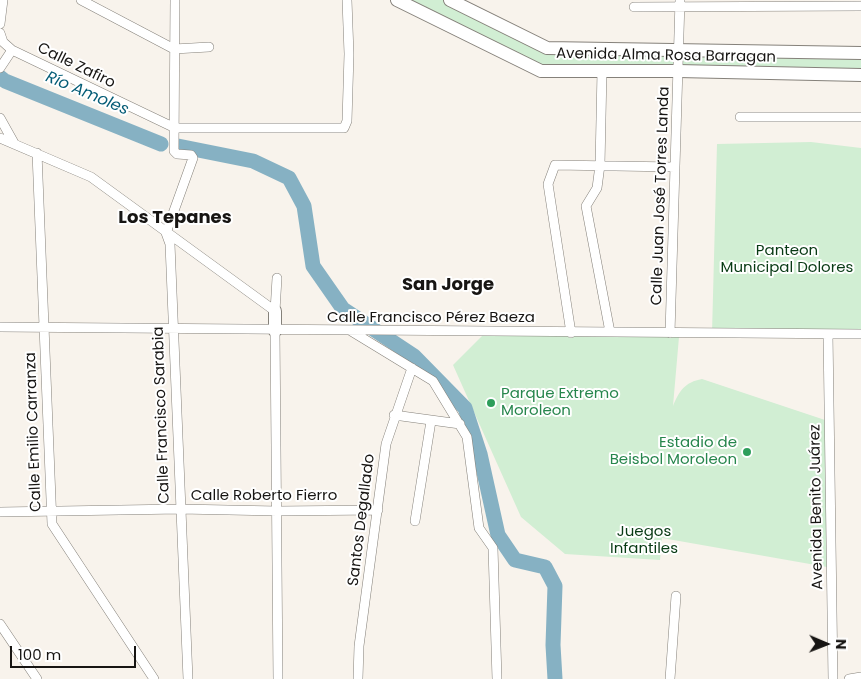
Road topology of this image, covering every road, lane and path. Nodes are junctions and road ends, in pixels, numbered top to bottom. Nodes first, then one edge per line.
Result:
1 (3, 0) edge
2 (81, 0) edge
3 (175, 0) edge
4 (347, 0) edge
5 (397, 0) edge
6 (450, 0) edge
7 (416, 4) edge
8 (680, 4) edge
9 (861, 6) edge
10 (634, 7) dead end
11 (0, 24) edge
12 (0, 33) edge
13 (209, 47) dead end
14 (12, 50) junction
15 (174, 50) junction
16 (679, 51) junction
17 (861, 53) edge
18 (1, 66) edge
19 (602, 71) junction
20 (678, 71) junction
21 (861, 75) edge
22 (861, 116) edge
23 (740, 117) dead end
24 (0, 118) edge
25 (175, 131) junction
26 (0, 138) edge
27 (14, 143) junction
28 (37, 153) junction
29 (600, 165) junction
30 (675, 166) junction
31 (166, 233) junction
32 (277, 278) dead end
33 (275, 312) junction
34 (0, 327) edge
35 (44, 327) junction
36 (172, 329) junction
37 (275, 331) junction
38 (352, 331) junction
39 (610, 332) junction
40 (670, 332) junction
41 (571, 333) junction
42 (828, 334) junction
43 (861, 334) edge
44 (412, 368) junction
45 (394, 415) junction
46 (431, 420) junction
47 (460, 424) junction
48 (180, 509) junction
49 (378, 510) junction
50 (277, 511) junction
51 (0, 512) edge
52 (52, 513) junction
53 (415, 521) dead end
54 (676, 596) dead end
55 (0, 624) edge
56 (861, 677) edge
57 (37, 679) edge
58 (154, 679) edge
59 (188, 679) edge
60 (278, 679) edge
61 (358, 679) edge
62 (497, 679) edge
63 (670, 679) edge
64 (833, 679) edge
65 (849, 679) edge

1 - 11 street
2 - 15 street
3 - 15 street
4 - 25 street
5 - 7 street, Avenida Alma Rosa Barragan
6 - 16 street, Avenida Alma Rosa Barragan
7 - 19 street, Avenida Alma Rosa Barragan
8 - 9 street
8 - 10 street
8 - 16 street, Calle Juan José Torres Landa
12 - 14 street, Calle Zafiro
13 - 15 street
14 - 18 street
14 - 25 street, Calle Zafiro
15 - 25 street
16 - 17 street, Avenida Alma Rosa Barragan
16 - 20 street, Calle Juan José Torres Landa
19 - 20 street, Avenida Alma Rosa Barragan
19 - 29 street
20 - 21 street, Avenida Alma Rosa Barragan
20 - 30 street, Calle Juan José Torres Landa
22 - 23 street
24 - 27 street
25 - 31 street, Calle Francisco Sarabia
26 - 27 street
27 - 28 street
28 - 31 street
28 - 35 street, Calle Emilio Carranza
29 - 30 street
29 - 39 street
29 - 41 street
30 - 40 street, Calle Juan José Torres Landa
31 - 33 street
31 - 36 street, Calle Francisco Sarabia
32 - 33 street
33 - 37 street
34 - 35 street, Calle Francisco Pérez Baeza
35 - 36 street, Calle Francisco Pérez Baeza
35 - 52 street, Calle Emilio Carranza
36 - 37 street, Calle Francisco Pérez Baeza
36 - 48 street, Calle Francisco Sarabia
37 - 38 street, Calle Francisco Pérez Baeza
37 - 50 street
38 - 41 street, Calle Francisco Pérez Baeza
38 - 44 street
39 - 40 street, Calle Francisco Pérez Baeza
39 - 41 street, Calle Francisco Pérez Baeza
40 - 42 street, Calle Francisco Pérez Baeza
42 - 43 street, Calle Francisco Pérez Baeza
42 - 64 street, Avenida Benito Juárez
44 - 45 street, Santos Degallado
44 - 47 street
45 - 46 street
45 - 49 street, Santos Degallado
46 - 47 street
46 - 53 street
47 - 62 street
48 - 50 street, Calle Roberto Fierro
48 - 52 street, Calle Roberto Fierro
48 - 59 street, Calle Francisco Sarabia
49 - 50 street, Calle Roberto Fierro
49 - 61 street, Santos Degallado
50 - 60 street
51 - 52 street, Calle Roberto Fierro
52 - 58 street, Calle Emilio Carranza
54 - 63 street
55 - 57 street
56 - 65 street

